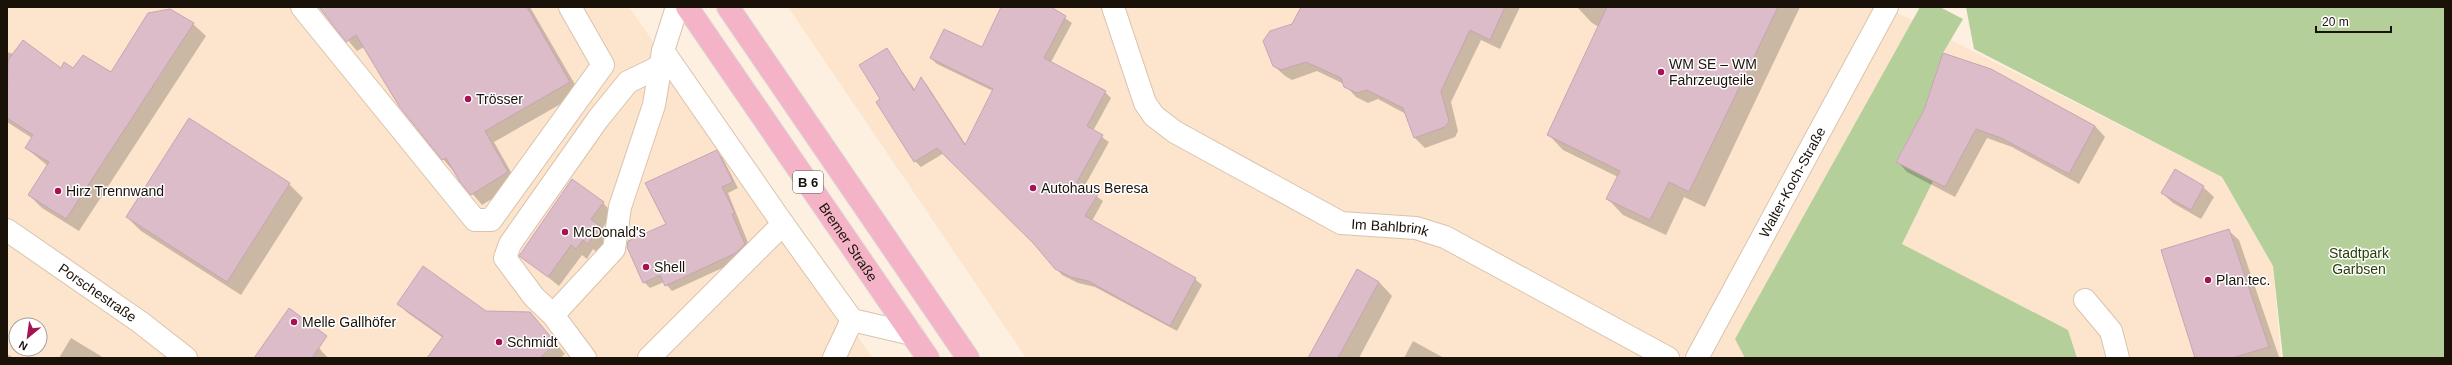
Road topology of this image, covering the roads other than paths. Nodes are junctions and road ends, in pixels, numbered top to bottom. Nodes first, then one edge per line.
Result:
1 (302, 7) edge
2 (570, 7) edge
3 (678, 7) edge
4 (687, 7) edge
5 (728, 7) edge
6 (1113, 7) edge
7 (1887, 7) edge
8 (662, 58) junction
9 (783, 224) junction
10 (7, 230) edge
11 (2085, 300) dead end
12 (553, 315) junction
13 (852, 320) junction
14 (912, 334) junction
15 (836, 357) edge
16 (186, 358) edge
17 (585, 358) edge
18 (649, 358) edge
19 (928, 358) edge
20 (968, 358) edge
21 (1668, 358) edge
22 (1697, 358) edge
23 (2118, 358) edge

1 - 2 street
3 - 8 street
4 - 14 main road, Bremer Straße / B 6
5 - 20 main road, B 6
6 - 21 street, Im Bahlbrink
7 - 22 street, Walter-Koch-Straße
8 - 9 street
8 - 12 street
8 - 12 street
9 - 13 street
9 - 18 street
10 - 16 street, Porschestraße
11 - 23 street
12 - 17 street
13 - 14 street
13 - 15 street
14 - 19 main road, Bremer Straße / B 6

